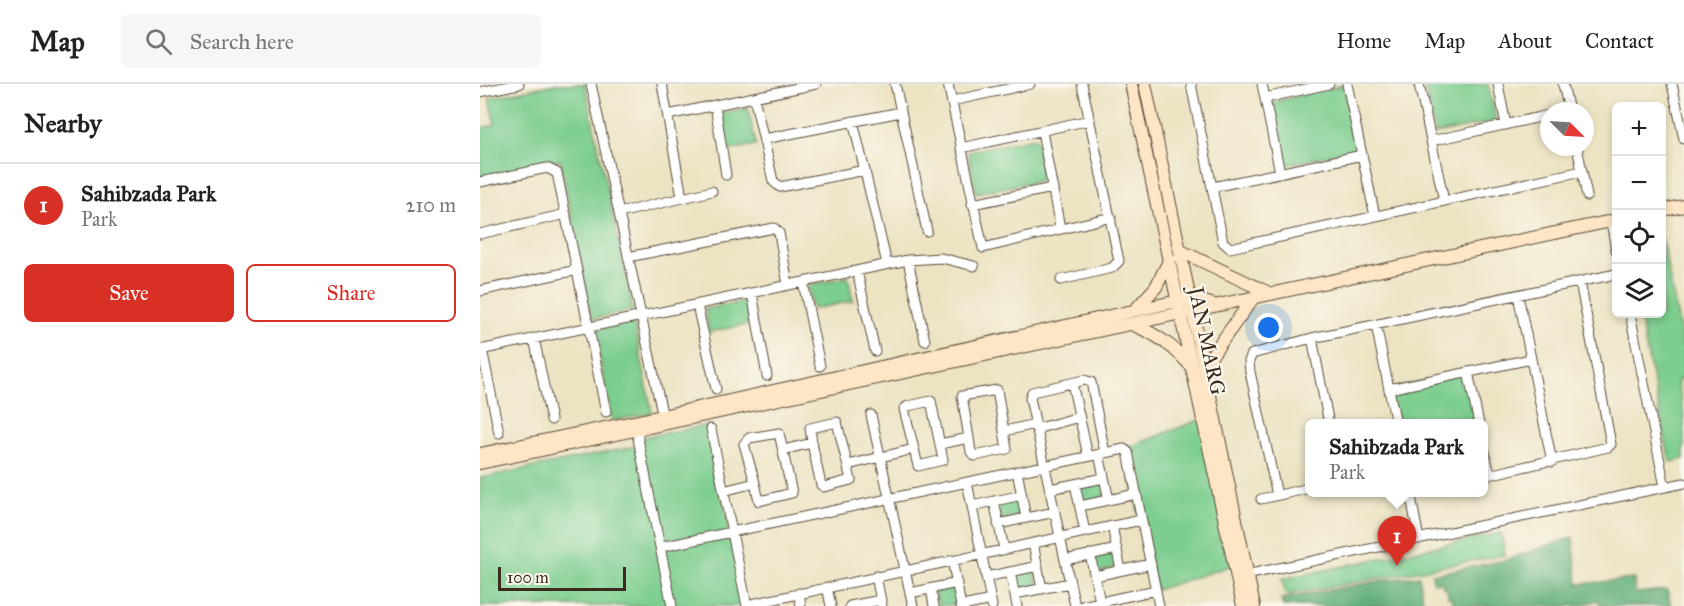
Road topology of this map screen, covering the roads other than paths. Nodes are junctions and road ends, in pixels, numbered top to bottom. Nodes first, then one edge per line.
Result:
1 (514, 84) edge
2 (591, 84) edge
3 (662, 84) edge
4 (816, 84) edge
5 (895, 84) edge
6 (948, 84) edge
7 (1030, 84) edge
8 (1082, 84) edge
9 (1131, 84) edge
10 (1145, 84) edge
11 (1191, 84) edge
12 (1262, 84) edge
13 (1329, 84) edge
14 (1347, 84) edge
15 (1419, 84) edge
16 (1498, 84) edge
17 (1563, 84) edge
18 (1674, 84) edge
19 (480, 92) edge
20 (754, 97) junction
21 (1264, 98) junction
22 (952, 101) junction
23 (1567, 102) edge
24 (715, 105) junction
25 (901, 112) junction
26 (668, 115) junction
27 (1540, 117) edge
28 (1090, 120) junction
29 (853, 121) junction
30 (1506, 125) junction
31 (1042, 131) junction
32 (764, 139) junction
33 (1684, 139) edge
34 (1431, 141) junction
35 (961, 148) junction
36 (1362, 155) junction
37 (1579, 156) edge
38 (865, 170) junction
39 (1582, 171) junction
40 (1280, 173) junction
41 (726, 175) dead end
42 (480, 182) edge
43 (1213, 187) junction
44 (1053, 188) junction
45 (712, 191) dead end
46 (681, 192) dead end
47 (1587, 196) dead end
48 (1444, 201) junction
49 (972, 204) junction
50 (1684, 206) edge
51 (1666, 209) edge
52 (619, 213) junction
53 (566, 214) junction
54 (1375, 216) junction
55 (1111, 217) junction
56 (1612, 220) edge
57 (1060, 228) junction
58 (927, 231) dead end
59 (480, 234) edge
60 (1181, 251) junction
61 (628, 257) junction
62 (1170, 259) junction
63 (908, 260) junction
64 (887, 264) junction
65 (975, 266) dead end
66 (577, 270) junction
67 (856, 271) junction
68 (1612, 275) edge
69 (1061, 280) dead end
70 (803, 282) junction
71 (1580, 282) junction
72 (789, 285) junction
73 (480, 291) edge
74 (752, 293) junction
75 (1271, 294) junction
76 (1518, 295) junction
77 (1254, 297) junction
78 (1185, 299) junction
79 (1214, 304) junction
80 (697, 305) junction
81 (1134, 311) junction
82 (1188, 313) junction
83 (641, 316) junction
84 (1631, 318) edge
85 (1130, 324) junction
86 (1376, 325) junction
87 (589, 327) junction
88 (534, 338) junction
89 (1312, 338) junction
90 (925, 341) dead end
91 (481, 350) edge
92 (874, 351) dead end
93 (1531, 359) junction
94 (820, 366) dead end
95 (1199, 367) junction
96 (1468, 372) junction
97 (767, 376) dead end
98 (1072, 383) junction
99 (1389, 388) junction
100 (716, 389) dead end
101 (606, 412) dead end
102 (871, 415) dead end
103 (1079, 417) junction
104 (1328, 419) edge
105 (1395, 419) edge
106 (1478, 419) edge
107 (550, 420) dead end
108 (663, 420) junction
109 (635, 426) junction
110 (1036, 427) junction
111 (711, 429) dead end
112 (1005, 431) junction
113 (499, 433) dead end
114 (969, 438) junction
115 (812, 443) junction
116 (940, 444) junction
117 (914, 449) junction
118 (783, 450) junction
119 (1102, 453) junction
120 (480, 454) edge
121 (1088, 456) junction
122 (880, 458) junction
123 (1552, 462) junction
124 (480, 463) edge
125 (848, 465) junction
126 (1046, 465) junction
127 (1017, 471) junction
128 (1488, 476) edge
129 (1104, 478) junction
130 (967, 482) junction
131 (754, 483) junction
132 (1684, 483) edge
133 (1075, 484) junction
134 (1665, 487) junction
135 (1050, 489) junction
136 (1305, 489) edge
137 (723, 490) junction
138 (1136, 494) junction
139 (1022, 495) junction
140 (1277, 495) junction
141 (1411, 497) edge
142 (1261, 498) dead end
143 (889, 499) junction
144 (1108, 500) junction
145 (994, 501) junction
146 (972, 506) junction
147 (1080, 506) junction
148 (1055, 512) junction
149 (1026, 518) junction
150 (1141, 520) junction
151 (998, 524) junction
152 (1112, 526) junction
153 (1085, 532) junction
154 (731, 534) junction
155 (1060, 537) junction
156 (1419, 539) junction
157 (1033, 543) junction
158 (661, 547) junction
159 (1004, 549) junction
160 (1117, 549) junction
161 (982, 554) junction
162 (1090, 554) junction
163 (952, 560) junction
164 (1065, 560) junction
165 (1150, 564) junction
166 (1038, 566) junction
167 (905, 570) junction
168 (1121, 570) junction
169 (1010, 572) junction
170 (876, 576) junction
171 (1095, 576) junction
172 (1242, 576) junction
173 (986, 577) junction
174 (957, 583) junction
175 (1070, 583) junction
176 (827, 587) junction
177 (931, 589) junction
178 (1042, 589) junction
179 (1156, 590) junction
180 (799, 593) junction
181 (910, 593) junction
182 (1015, 594) junction
183 (1129, 601) edge
184 (1100, 602) junction
185 (881, 603) edge
186 (992, 603) edge
187 (747, 605) edge
188 (672, 606) edge
189 (801, 606) edge
190 (831, 606) edge
191 (852, 606) edge
192 (913, 606) edge
193 (934, 606) edge
194 (962, 606) edge
195 (1017, 606) edge
196 (1075, 606) edge
197 (1082, 606) edge
198 (1159, 606) edge
199 (1243, 606) edge
200 (1254, 606) edge

1 - 19 street
2 - 52 street
3 - 26 street
4 - 20 street
5 - 25 street
6 - 22 street
7 - 22 street
8 - 28 street
9 - 62 main road, JAN MARG
10 - 60 main road
11 - 43 street
12 - 21 street
13 - 21 street
14 - 36 street
15 - 34 street
16 - 30 street
17 - 23 street
18 - 33 street
20 - 24 street
20 - 32 street
21 - 40 street
22 - 35 street
24 - 26 street
24 - 41 street
25 - 29 street
25 - 58 street
26 - 46 street
27 - 30 street
28 - 31 street
28 - 55 street
29 - 32 street
29 - 38 street
30 - 34 street
31 - 35 street
31 - 44 street
32 - 38 street
34 - 48 street
35 - 49 street
36 - 40 street
36 - 54 street
37 - 39 street
38 - 64 street
39 - 47 street
39 - 48 street
40 - 43 street
42 - 53 street
43 - 54 street
44 - 49 street
44 - 57 street
45 - 52 street
48 - 54 street
49 - 57 street
50 - 51 main road
52 - 61 street
53 - 59 street
53 - 66 street
55 - 57 street
55 - 69 street
56 - 75 main road
60 - 75 main road
60 - 78 main road
61 - 72 street
61 - 83 street
62 - 78 main road, JAN MARG
62 - 81 main road
63 - 64 street
63 - 65 street
63 - 90 street
64 - 67 street
66 - 73 street
66 - 87 street
67 - 70 street
67 - 92 street
68 - 71 street
70 - 72 street
70 - 94 street
71 - 76 street
71 - 123 street
72 - 74 street
74 - 80 street
74 - 97 street
75 - 77 main road
76 - 86 street
76 - 93 street
77 - 79 main road
77 - 95 main road
78 - 79 main road
78 - 81 main road
78 - 82 main road, JAN MARG
79 - 82 main road
80 - 83 street
80 - 100 street
81 - 108 main road
82 - 85 main road
82 - 95 main road, JAN MARG
83 - 87 street
83 - 108 street
84 - 134 street
85 - 95 main road
85 - 108 main road
86 - 89 street
86 - 99 street
87 - 88 street
87 - 101 street
88 - 91 street
88 - 107 street
89 - 104 street
89 - 140 street
91 - 113 street
93 - 96 street
93 - 123 street
95 - 172 main road, JAN MARG
96 - 99 street
96 - 106 street
98 - 103 street
98 - 110 street
98 - 119 street
99 - 105 street
102 - 122 street
103 - 110 street
103 - 121 street
108 - 109 main road
109 - 120 main road
109 - 124 main road
109 - 158 street
110 - 112 street
110 - 126 street
111 - 137 street
112 - 114 street
112 - 114 street
114 - 116 street
115 - 118 street
115 - 125 street
115 - 125 street
116 - 117 street
116 - 117 street
117 - 122 street
118 - 131 street
118 - 131 street
119 - 121 street
119 - 129 street
119 - 138 street
121 - 126 street
122 - 125 street
122 - 143 street
123 - 128 street
126 - 127 street
126 - 135 street
127 - 130 street
127 - 139 street
129 - 133 street
129 - 144 street
130 - 143 street
130 - 146 street
131 - 137 street
132 - 134 street
133 - 135 street
133 - 147 street
134 - 156 street
135 - 148 street
136 - 140 street
137 - 154 street
138 - 144 street
138 - 150 street
139 - 145 street
139 - 149 street
140 - 142 street
141 - 156 street
143 - 154 street
143 - 167 street
144 - 147 street
145 - 146 street
145 - 151 street
146 - 161 street
147 - 153 street
148 - 149 street
148 - 155 street
149 - 151 street
150 - 152 street
150 - 165 street
151 - 159 street
152 - 153 street
152 - 160 street
153 - 155 street
154 - 158 street
154 - 187 street
155 - 157 street
155 - 164 street
156 - 172 street
157 - 159 street
157 - 166 street
158 - 188 street
159 - 161 street
160 - 162 street
160 - 168 street
161 - 163 street
161 - 173 street
162 - 164 street
162 - 171 street
163 - 167 street
163 - 174 street
164 - 175 street
165 - 168 street
165 - 179 street
166 - 169 street
166 - 178 street
167 - 170 street
167 - 181 street
168 - 171 street
169 - 173 street
169 - 182 street
170 - 176 street
170 - 185 street
171 - 184 street
172 - 199 main road, JAN MARG
172 - 200 main road
173 - 186 street
174 - 177 street
174 - 194 street
175 - 178 street
175 - 196 street
176 - 180 street
176 - 190 street
177 - 181 street
177 - 193 street
178 - 182 street
179 - 183 street
179 - 198 street
180 - 187 street
180 - 189 street
181 - 192 street
182 - 195 street
183 - 184 street
184 - 197 street
185 - 191 street
186 - 194 street

